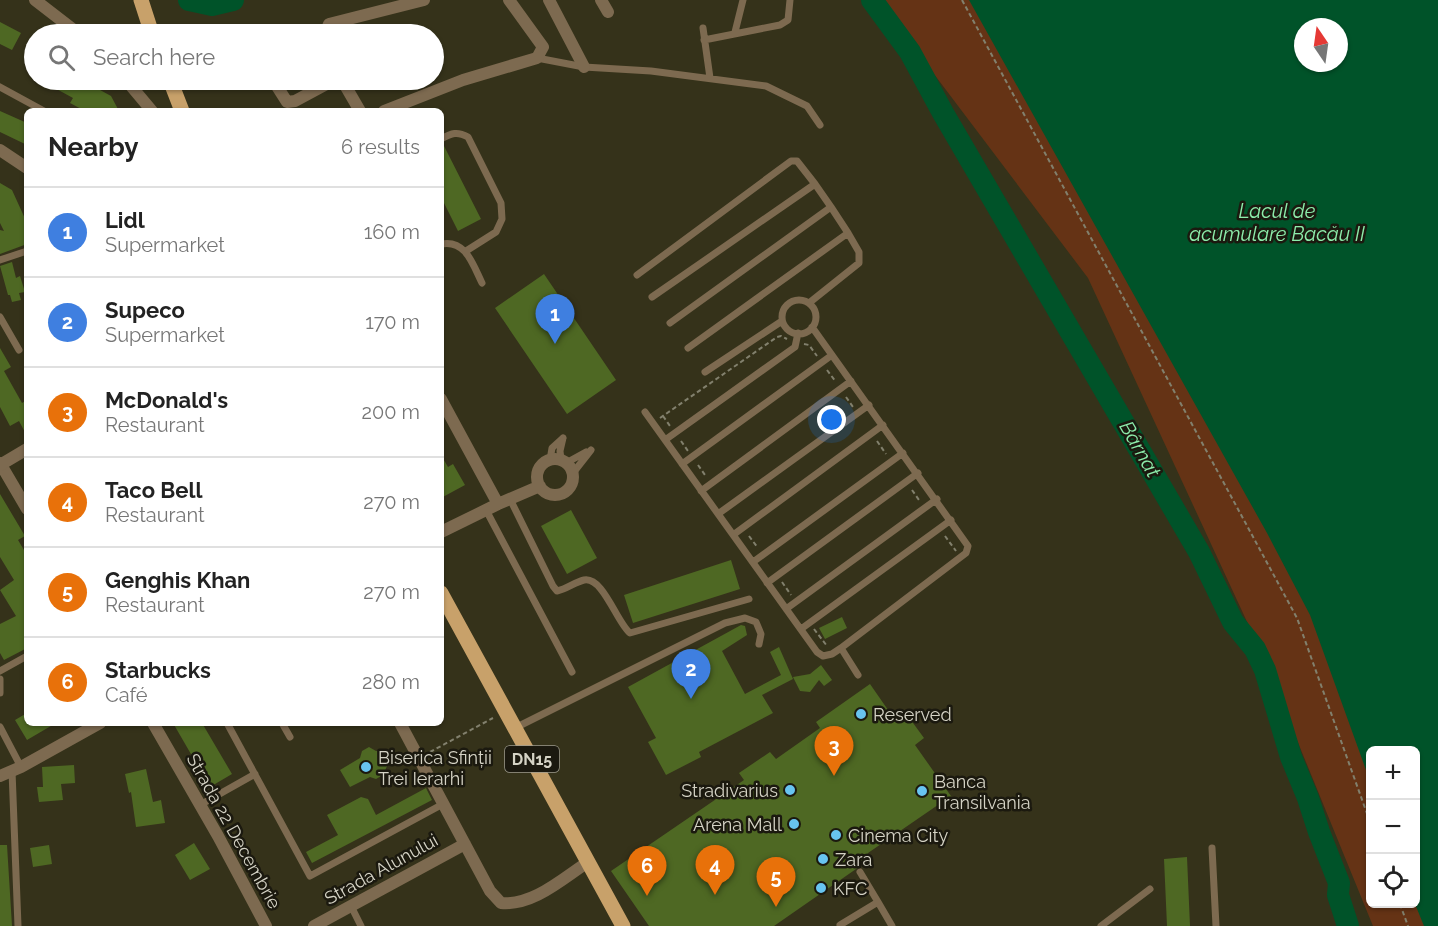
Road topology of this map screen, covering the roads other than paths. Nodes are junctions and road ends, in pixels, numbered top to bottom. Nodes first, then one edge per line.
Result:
1 (35, 0) edge
2 (424, 0) edge
3 (509, 0) edge
4 (549, 0) edge
5 (601, 0) edge
6 (743, 0) edge
7 (789, 0) edge
8 (143, 8) edge
9 (608, 12) dead end
10 (66, 24) edge
11 (149, 24) edge
12 (329, 24) edge
13 (703, 28) dead end
14 (735, 32) junction
15 (704, 40) junction
16 (537, 58) junction
17 (584, 67) junction
18 (710, 78) junction
19 (0, 87) edge
20 (444, 87) edge
21 (134, 90) edge
22 (174, 90) edge
23 (279, 90) edge
24 (315, 90) edge
25 (348, 90) edge
26 (438, 90) edge
27 (38, 108) edge
28 (149, 108) edge
29 (181, 108) edge
30 (358, 108) edge
31 (392, 108) edge
32 (820, 125) dead end
33 (444, 138) edge
34 (0, 150) edge
35 (24, 166) edge
36 (815, 184) junction
37 (831, 207) junction
38 (848, 233) junction
39 (444, 242) edge
40 (466, 251) junction
41 (24, 252) edge
42 (0, 260) edge
43 (637, 275) dead end
44 (483, 283) dead end
45 (652, 297) dead end
46 (809, 303) junction
47 (0, 317) edge
48 (782, 321) junction
49 (670, 323) dead end
50 (812, 327) junction
51 (798, 333) junction
52 (688, 348) dead end
53 (20, 350) dead end
54 (832, 355) junction
55 (705, 372) dead end
56 (851, 381) junction
57 (444, 404) edge
58 (868, 405) junction
59 (645, 412) dead end
60 (883, 425) junction
61 (665, 440) junction
62 (24, 451) edge
63 (903, 453) junction
64 (0, 464) edge
65 (682, 464) junction
66 (918, 473) junction
67 (540, 486) junction
68 (701, 491) junction
69 (510, 499) junction
70 (937, 499) junction
71 (24, 504) edge
72 (492, 507) junction
73 (718, 514) junction
74 (951, 520) junction
75 (444, 531) edge
76 (733, 535) junction
77 (753, 562) junction
78 (767, 583) junction
79 (444, 598) edge
80 (749, 599) dead end
81 (786, 609) junction
82 (801, 629) junction
83 (759, 644) dead end
84 (841, 648) junction
85 (24, 658) edge
86 (0, 671) edge
87 (572, 672) dead end
88 (858, 675) dead end
89 (0, 679) edge
90 (0, 693) edge
91 (94, 726) edge
92 (155, 726) edge
93 (229, 726) edge
94 (284, 726) edge
95 (402, 726) edge
96 (0, 727) edge
97 (515, 728) junction
98 (290, 737) dead end
99 (11, 771) edge
100 (255, 774) junction
101 (443, 804) junction
102 (200, 805) junction
103 (465, 844) junction
104 (1212, 848) dead end
105 (588, 862) junction
106 (860, 872) dead end
107 (1150, 889) dead end
108 (878, 902) junction
109 (351, 906) junction
110 (840, 925) edge
111 (18, 926) edge
112 (266, 926) edge
113 (314, 926) edge
114 (361, 926) edge
115 (623, 926) edge
116 (892, 926) edge
117 (1101, 926) edge
118 (1216, 926) edge

1 - 10 street
2 - 12 street
3 - 16 street
4 - 17 street
5 - 9 street
6 - 14 lane
7 - 14 lane
8 - 11 main road
13 - 15 lane
14 - 15 lane
15 - 18 lane
16 - 17 lane
16 - 20 street
17 - 18 lane
18 - 32 lane
19 - 27 lane
21 - 28 street
22 - 29 main road
23 - 24 street
25 - 30 street
26 - 31 street
33 - 40 lane
34 - 35 street
36 - 37 lane
36 - 43 lane
36 - 45 lane
37 - 38 lane
37 - 49 lane
38 - 46 lane
38 - 52 lane
39 - 40 lane
40 - 44 lane
41 - 42 lane
46 - 48 lane
46 - 50 lane
47 - 53 lane
48 - 51 lane
48 - 55 lane
50 - 51 lane
50 - 54 lane
51 - 61 lane
54 - 56 lane
54 - 65 lane
56 - 58 lane
56 - 68 lane
57 - 72 street
58 - 60 lane
58 - 73 lane
59 - 61 lane
60 - 63 lane
60 - 76 lane
61 - 65 lane
62 - 64 street
63 - 66 lane
63 - 77 lane
64 - 71 street
65 - 68 lane
66 - 70 lane
66 - 78 lane
67 - 67 street
67 - 69 street
68 - 73 lane
69 - 72 street
69 - 80 lane
70 - 74 lane
70 - 81 lane
72 - 75 street
72 - 87 lane
73 - 76 lane
74 - 82 lane
74 - 84 lane
76 - 77 lane
77 - 78 lane
78 - 81 lane
79 - 97 main road, DN15
81 - 82 lane
82 - 84 lane
83 - 97 lane
84 - 88 lane
85 - 86 lane
89 - 90 lane
91 - 99 street
92 - 102 street, Strada 22 Decembrie
93 - 100 lane
94 - 98 lane
95 - 101 street, Strada Alunului
96 - 99 lane
97 - 105 main road, DN15
99 - 111 lane
100 - 101 lane
100 - 102 lane
101 - 103 street, Strada Alunului
102 - 112 street, Strada 22 Decembrie
103 - 105 street, Strada Alunului
103 - 109 street, Strada Alunului
104 - 118 lane
105 - 115 main road, DN15
106 - 108 lane
107 - 117 lane
108 - 110 lane
108 - 116 lane
109 - 113 street, Strada Alunului
109 - 114 lane

